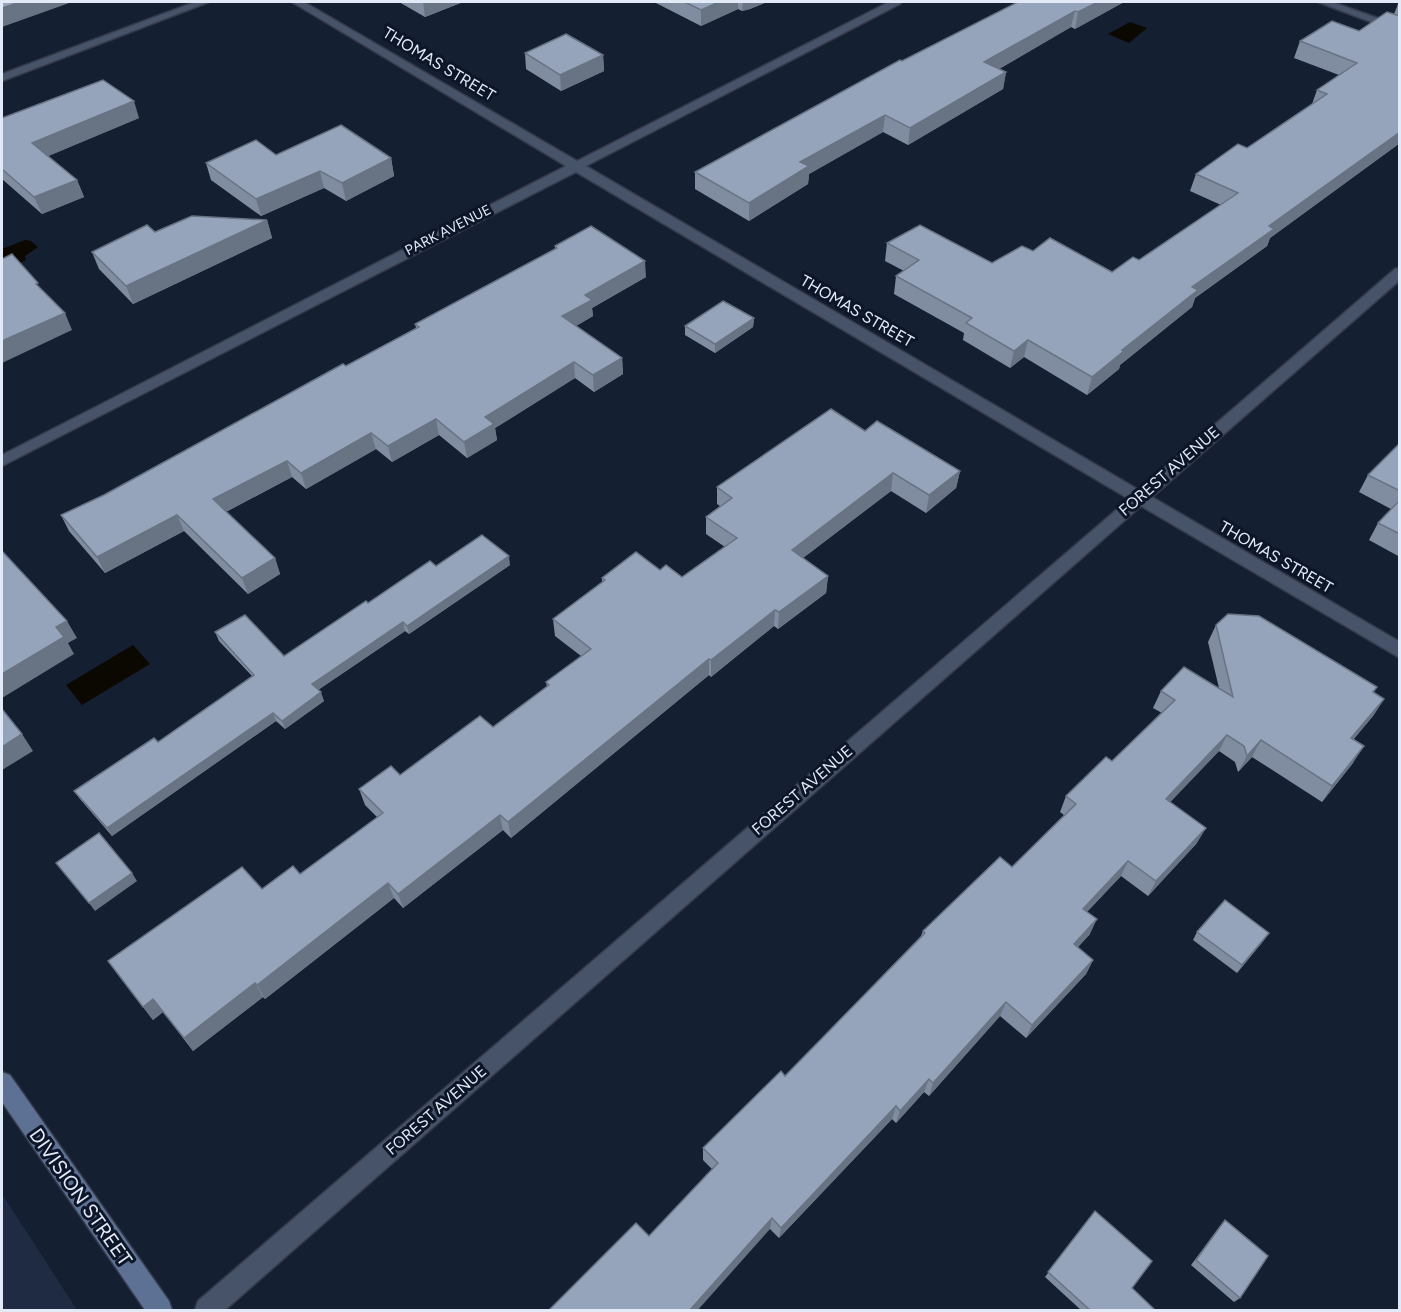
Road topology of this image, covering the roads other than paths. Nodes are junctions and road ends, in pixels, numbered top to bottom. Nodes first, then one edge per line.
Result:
1 (204, 2) edge
2 (297, 2) edge
3 (896, 2) edge
4 (1323, 2) edge
5 (1400, 30) edge
6 (2, 78) edge
7 (574, 165) junction
8 (1400, 272) edge
9 (2, 461) edge
10 (1138, 497) junction
11 (1400, 651) edge
12 (2, 1083) edge
13 (160, 1311) edge
14 (207, 1311) edge

1 - 6 street
2 - 7 street, THOMAS STREET
3 - 7 street, PARK AVENUE
4 - 5 street
7 - 9 street, PARK AVENUE
7 - 10 street, THOMAS STREET
8 - 10 street, FOREST AVENUE
10 - 11 street, THOMAS STREET
10 - 14 street, FOREST AVENUE
12 - 13 street, DIVISION STREET

